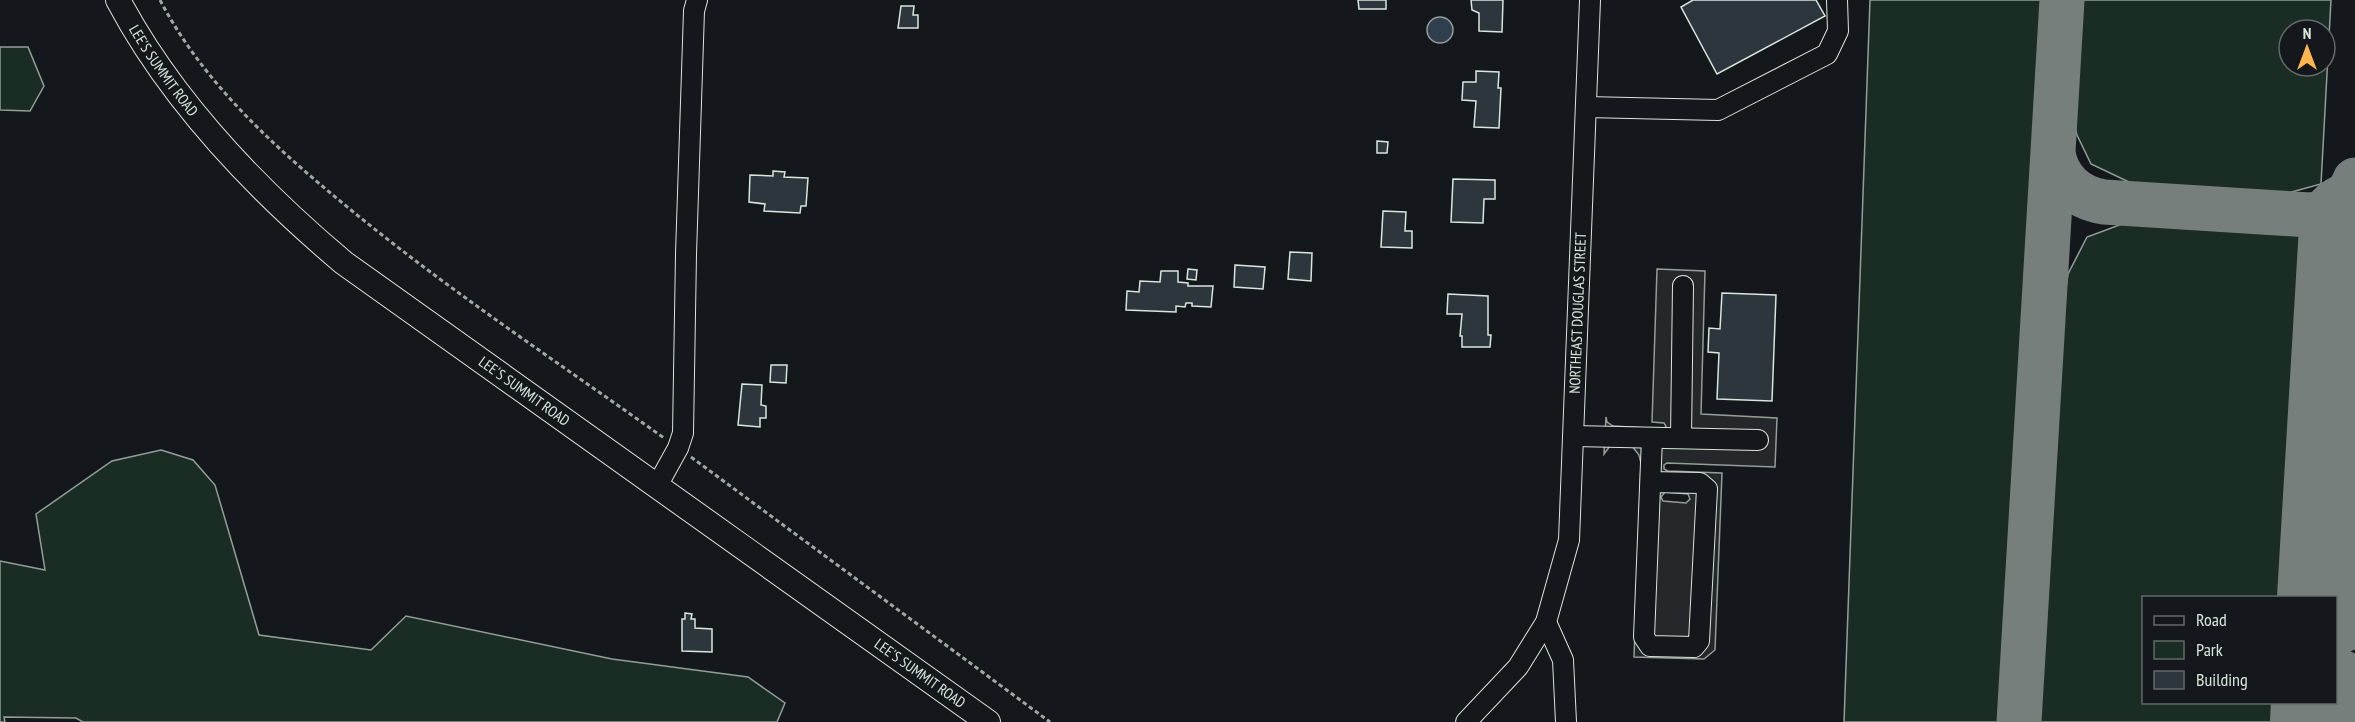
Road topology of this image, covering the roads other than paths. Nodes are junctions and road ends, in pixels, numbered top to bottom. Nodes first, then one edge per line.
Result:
1 (118, 0) edge
2 (697, 0) edge
3 (1590, 0) edge
4 (1837, 0) edge
5 (1586, 107) junction
6 (1683, 286) dead end
7 (1574, 436) junction
8 (1681, 437) junction
9 (1652, 438) junction
10 (1758, 440) dead end
11 (1651, 482) junction
12 (657, 486) junction
13 (1546, 622) junction
14 (988, 722) edge
15 (1466, 722) edge
16 (1566, 722) edge

1 - 12 main road, LEE'S SUMMIT ROAD
2 - 12 street
3 - 5 street, NORTHEAST DOUGLAS STREET
4 - 5 street
5 - 7 street, NORTHEAST DOUGLAS STREET
6 - 8 street
7 - 9 street
7 - 13 street, NORTHEAST DOUGLAS STREET
8 - 9 street
8 - 10 street
9 - 11 street
11 - 11 street
12 - 14 main road, LEE'S SUMMIT ROAD
13 - 15 street, NORTHEAST DOUGLAS STREET
13 - 16 street

